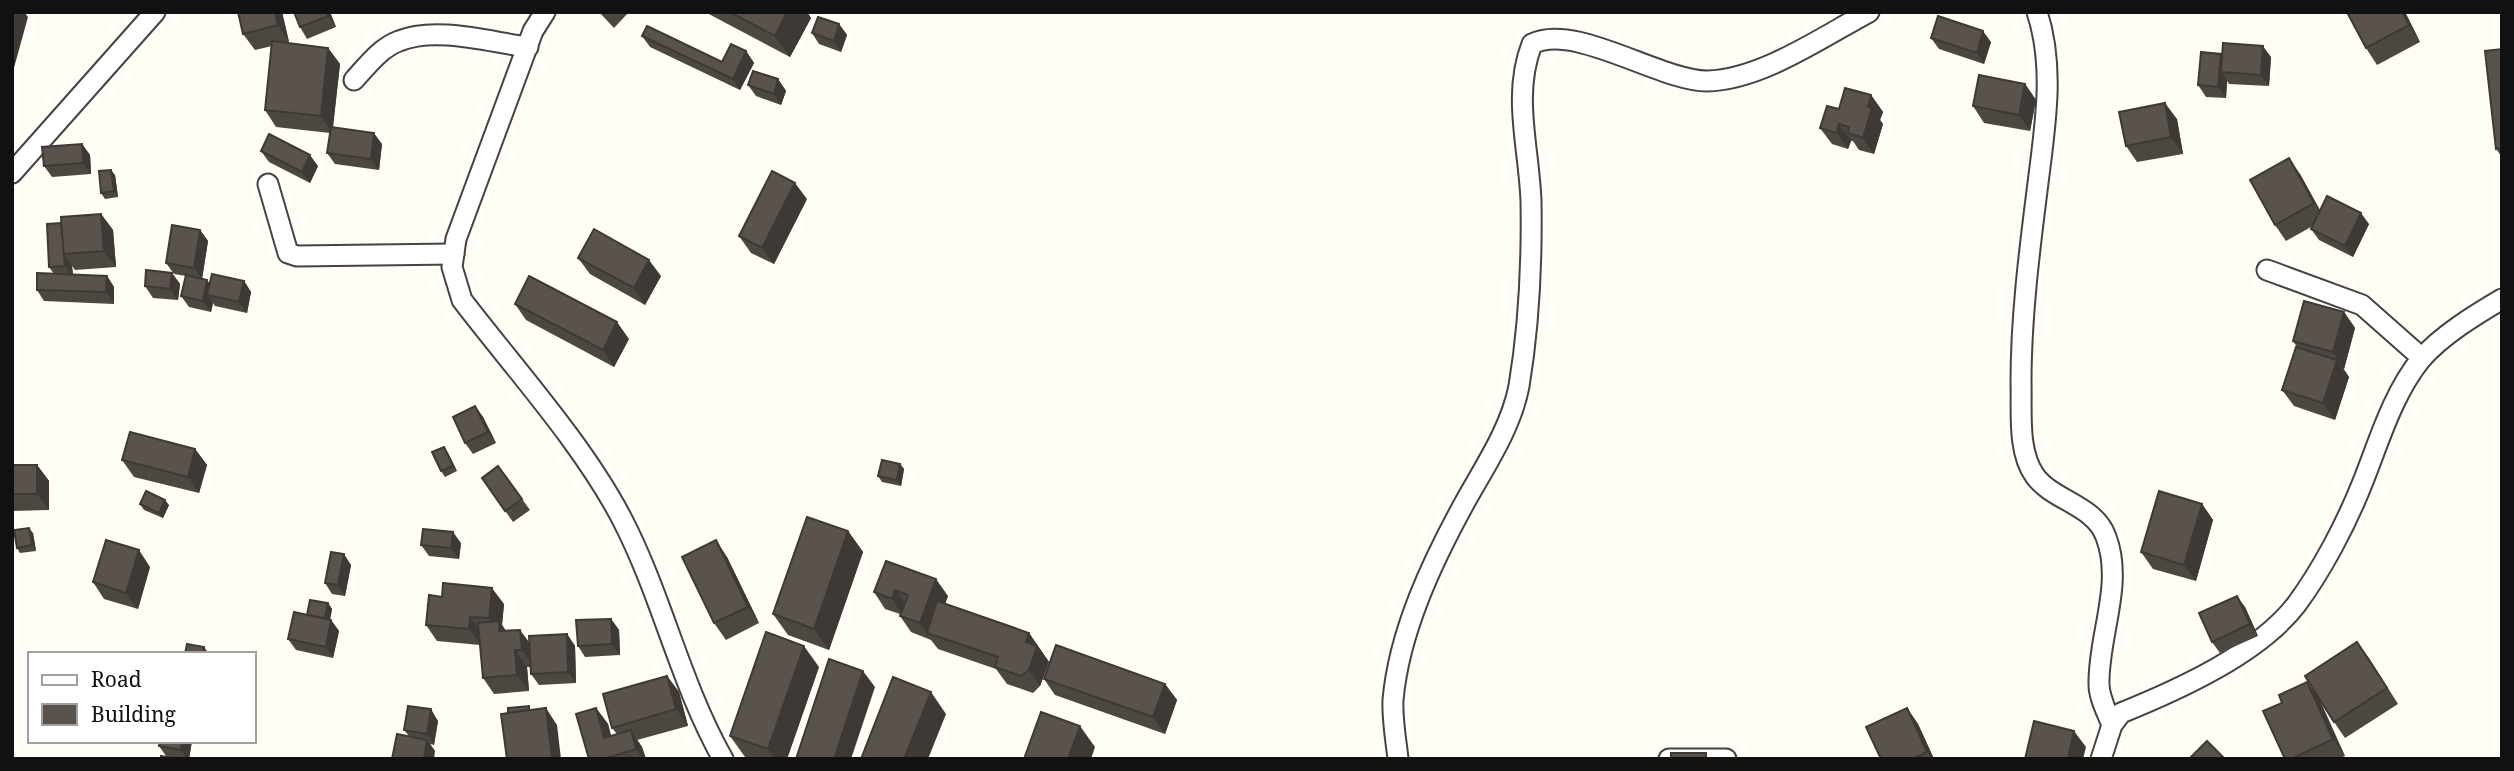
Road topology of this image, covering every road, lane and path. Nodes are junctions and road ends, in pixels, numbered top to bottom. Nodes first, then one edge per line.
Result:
1 (155, 12) edge
2 (545, 12) edge
3 (1868, 12) edge
4 (2038, 12) edge
5 (528, 47) junction
6 (354, 80) dead end
7 (12, 173) edge
8 (268, 184) dead end
9 (454, 254) junction
10 (2267, 270) dead end
11 (2502, 299) edge
12 (2422, 358) junction
13 (2112, 725) junction
14 (723, 759) edge
15 (1398, 759) edge
16 (1669, 759) edge
17 (1726, 759) edge
18 (2101, 759) edge

1 - 7 street
2 - 5 street
3 - 15 street
4 - 13 street
5 - 6 street
5 - 9 street
8 - 9 street
9 - 14 street
10 - 12 street
11 - 12 street
12 - 13 street
13 - 18 street
16 - 17 street

